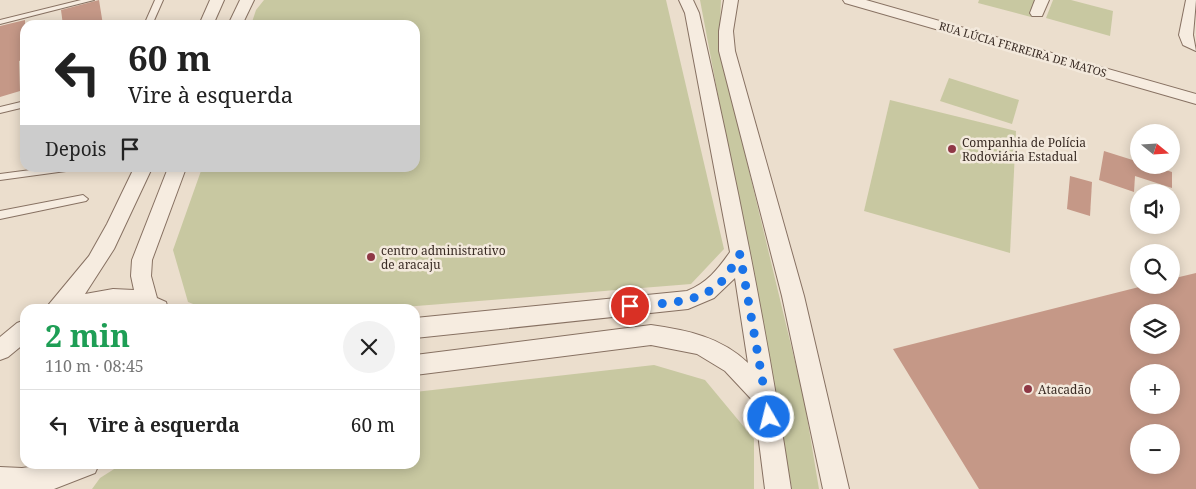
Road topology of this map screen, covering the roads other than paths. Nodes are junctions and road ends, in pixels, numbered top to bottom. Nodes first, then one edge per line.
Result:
1 (90, 0) edge
2 (159, 0) edge
3 (217, 0) edge
4 (247, 0) edge
5 (686, 0) edge
6 (731, 0) edge
7 (850, 0) edge
8 (1193, 0) edge
9 (150, 20) edge
10 (208, 20) edge
11 (237, 20) edge
12 (0, 22) edge
13 (1192, 44) edge
14 (1196, 99) edge
15 (20, 105) edge
16 (0, 110) edge
17 (37, 172) edge
18 (141, 172) edge
19 (175, 172) edge
20 (0, 177) edge
21 (83, 200) dead end
22 (0, 215) edge
23 (740, 254) junction
24 (62, 304) edge
25 (79, 304) edge
26 (149, 304) edge
27 (153, 304) edge
28 (420, 327) edge
29 (20, 334) edge
30 (0, 350) edge
31 (420, 364) edge
32 (766, 399) junction
33 (74, 474) edge
34 (0, 480) edge
35 (778, 489) edge
36 (836, 489) edge

1 - 12 lane
2 - 9 lane
3 - 10 street
4 - 11 street
5 - 23 street
6 - 36 street
7 - 14 street, RUA LÚCIA FERREIRA DE MATOS
8 - 13 street
15 - 16 lane
17 - 20 lane
18 - 24 street
19 - 27 street
21 - 22 lane
23 - 28 street
23 - 32 street
25 - 26 street
29 - 30 street
31 - 32 street
32 - 35 street
33 - 34 street

